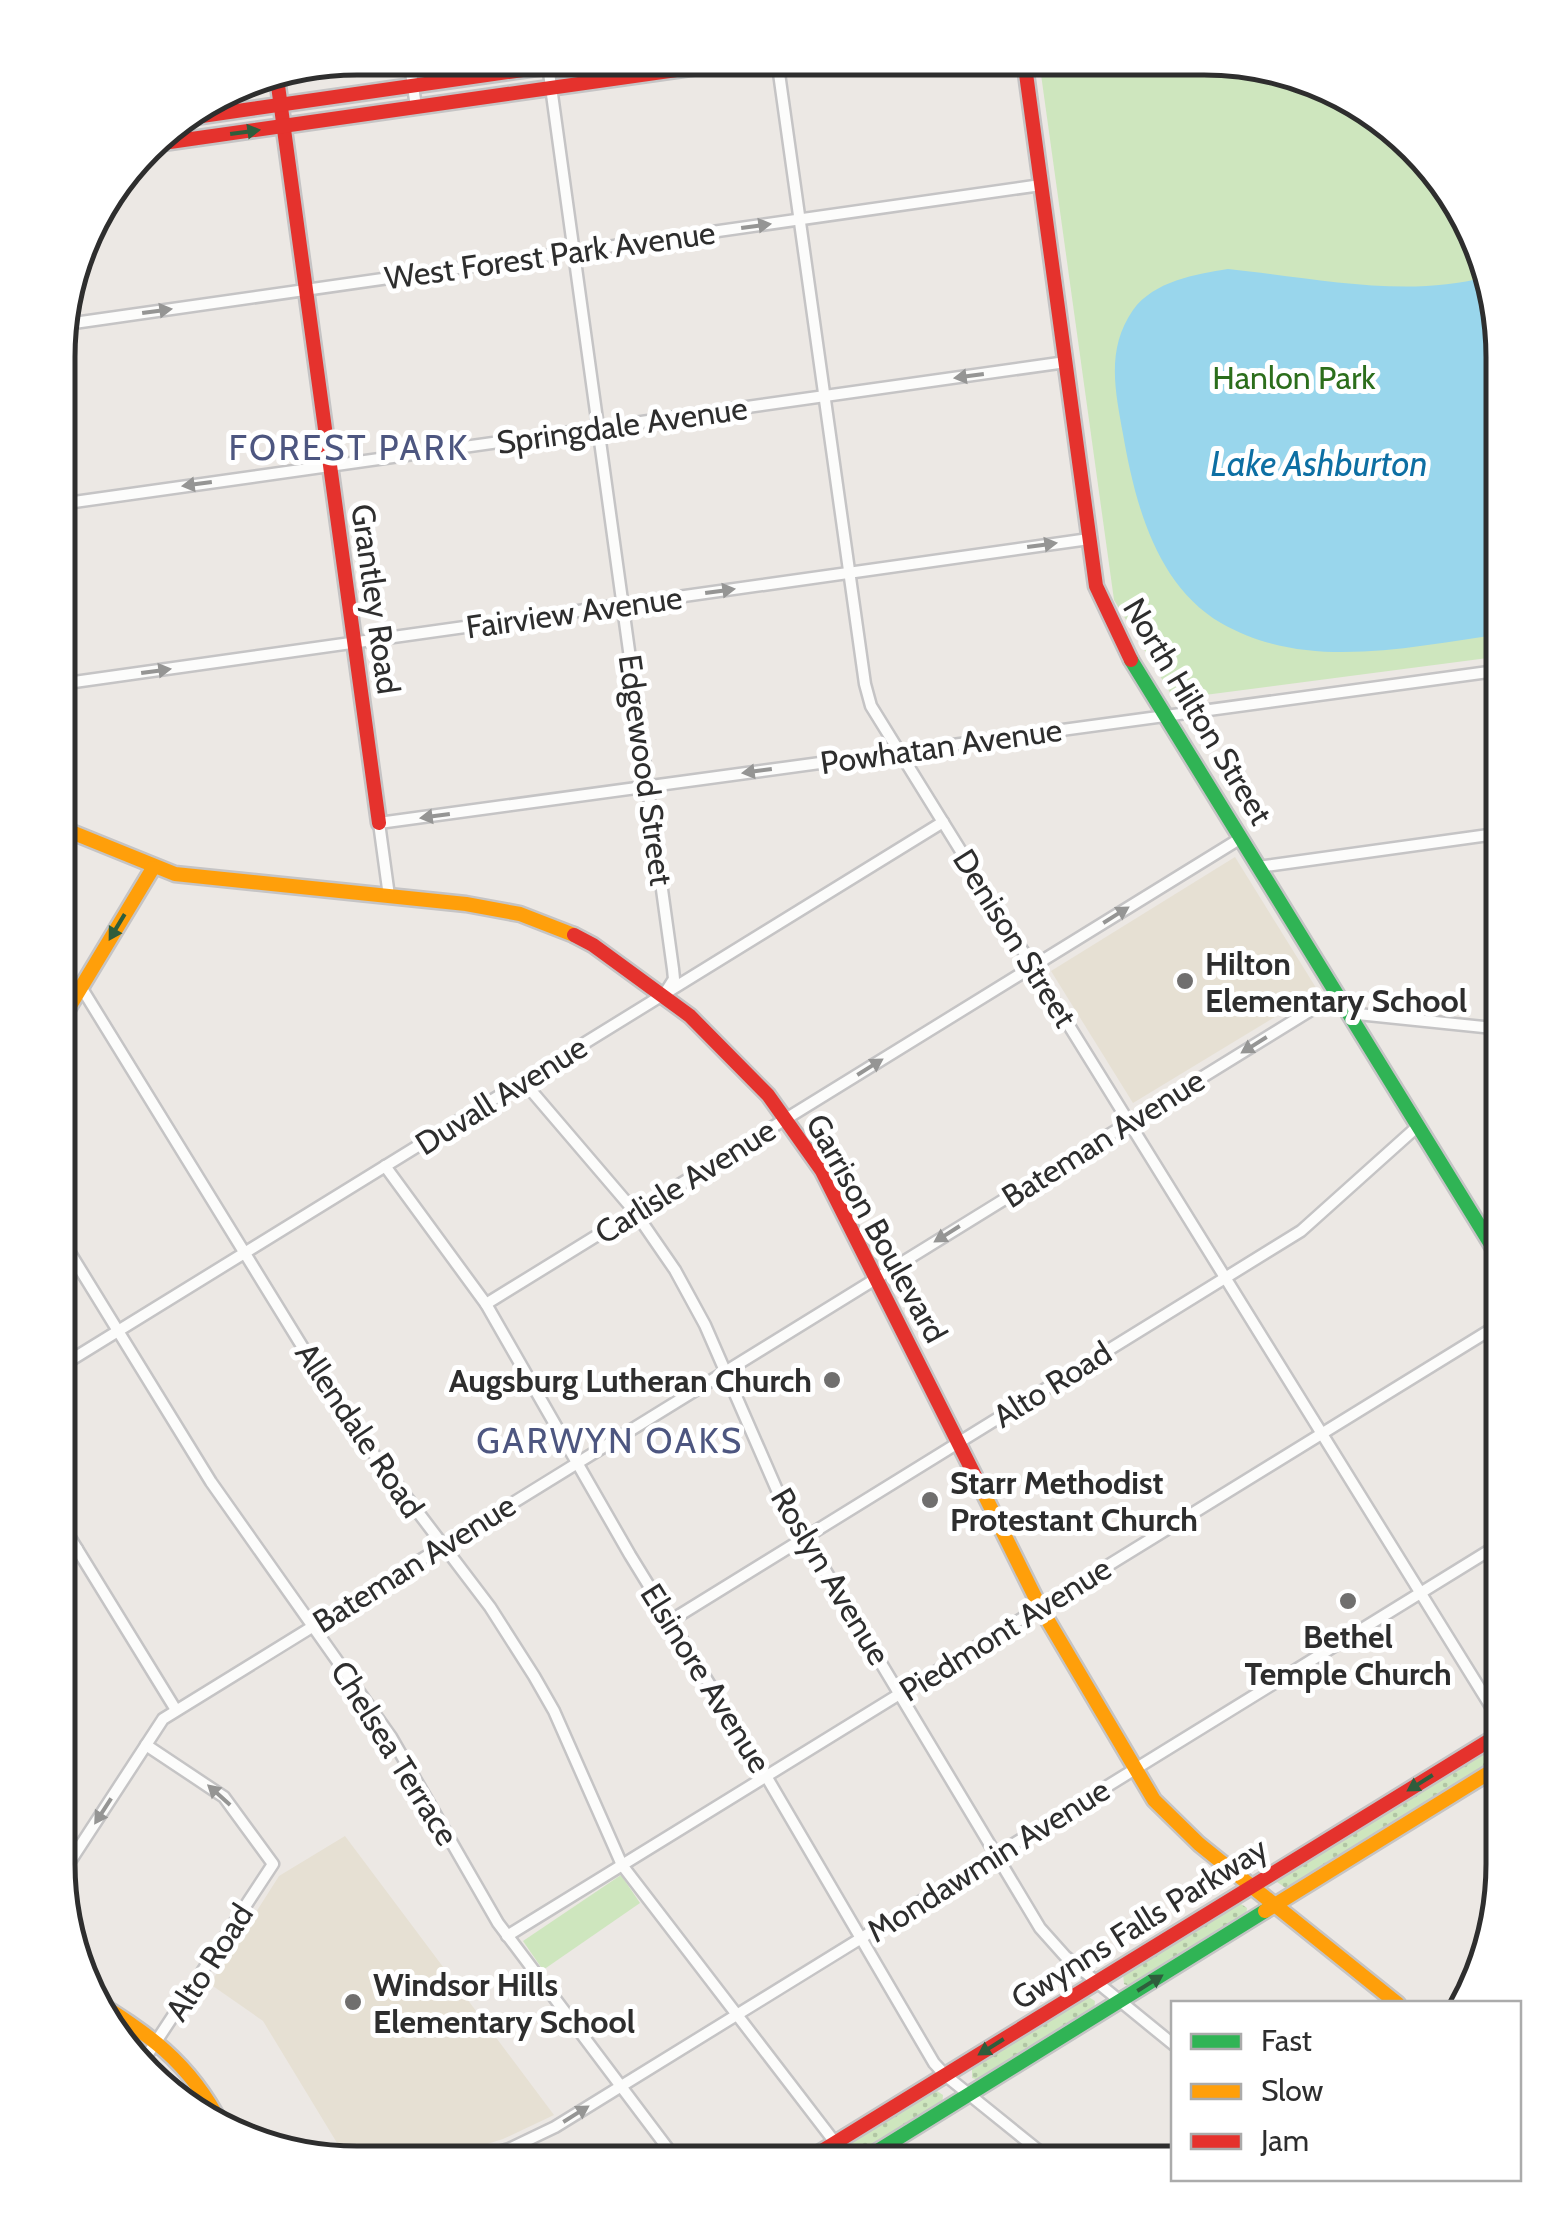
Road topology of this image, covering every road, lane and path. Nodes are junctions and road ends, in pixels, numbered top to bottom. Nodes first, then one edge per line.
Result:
1 (411, 75) edge
2 (474, 75) edge
3 (549, 75) edge
4 (623, 75) edge
5 (779, 75) edge
6 (1026, 75) edge
7 (413, 86) junction
8 (278, 87) edge
9 (551, 88) junction
10 (280, 105) junction
11 (416, 107) junction
12 (214, 114) edge
13 (283, 126) junction
14 (175, 141) edge
15 (1041, 185) junction
16 (800, 220) junction
17 (574, 252) junction
18 (306, 290) junction
19 (77, 322) edge
20 (1066, 362) junction
21 (824, 396) junction
22 (598, 428) junction
23 (330, 466) junction
24 (75, 502) edge
25 (1089, 539) junction
26 (849, 573) junction
27 (623, 604) junction
28 (354, 643) junction
29 (1486, 672) edge
30 (75, 682) edge
31 (1166, 716) junction
32 (900, 752) junction
33 (648, 786) junction
34 (943, 822) junction
35 (379, 824) junction
36 (75, 833) edge
37 (1486, 835) edge
38 (1241, 838) junction
39 (1258, 867) junction
40 (153, 868) junction
41 (389, 896) junction
42 (1033, 966) junction
43 (81, 986) junction
44 (664, 994) junction
45 (1336, 994) junction
46 (75, 996) edge
47 (1348, 1013) junction
48 (1486, 1027) edge
49 (523, 1081) junction
50 (787, 1118) junction
51 (1129, 1122) junction
52 (1418, 1126) junction
53 (385, 1166) junction
54 (635, 1212) junction
55 (1485, 1235) edge
56 (244, 1253) junction
57 (75, 1262) edge
58 (876, 1278) junction
59 (1225, 1278) junction
60 (486, 1304) junction
61 (118, 1331) junction
62 (1485, 1333) edge
63 (75, 1358) edge
64 (725, 1372) junction
65 (1322, 1434) junction
66 (959, 1442) junction
67 (576, 1463) junction
68 (805, 1537) junction
69 (75, 1546) edge
70 (441, 1546) junction
71 (77, 1549) junction
72 (75, 1552) edge
73 (1485, 1553) edge
74 (1420, 1593) junction
75 (1040, 1607) junction
76 (670, 1621) junction
77 (313, 1626) junction
78 (901, 1693) junction
79 (1485, 1700) edge
80 (176, 1710) junction
81 (1485, 1740) edge
82 (146, 1745) junction
83 (1135, 1769) junction
84 (1485, 1775) edge
85 (766, 1776) junction
86 (75, 1854) edge
87 (997, 1854) junction
88 (622, 1865) junction
89 (1253, 1886) junction
90 (1276, 1905) junction
91 (507, 1936) junction
92 (862, 1938) junction
93 (1096, 1982) junction
94 (1119, 2001) junction
95 (1394, 2001) edge
96 (736, 2016) junction
97 (121, 2018) edge
98 (157, 2041) junction
99 (1171, 2043) edge
100 (148, 2053) edge
101 (945, 2075) junction
102 (620, 2086) junction
103 (968, 2094) junction
104 (210, 2104) edge
105 (835, 2144) junction
106 (514, 2146) edge
107 (666, 2146) edge
108 (832, 2146) edge
109 (884, 2146) edge
110 (1033, 2146) edge

1 - 7 street
2 - 7 main road
3 - 9 street, Edgewood Street
4 - 9 main road
5 - 16 street, Denison Street
6 - 15 main road, North Hilton Street
7 - 10 main road
7 - 11 street
8 - 10 main road, Grantley Road
9 - 11 main road
9 - 17 street, Edgewood Street
10 - 12 main road
10 - 13 main road, Grantley Road
11 - 13 main road
14 -> 13 main road
13 - 18 main road, Grantley Road
15 - 16 street, West Forest Park Avenue
15 - 20 main road, North Hilton Street
17 -> 16 street, West Forest Park Avenue
16 - 21 street, Denison Street
17 - 18 street, West Forest Park Avenue
17 - 22 street, Edgewood Street
19 -> 18 street, West Forest Park Avenue
18 - 23 main road, Grantley Road
20 -> 21 street, Springdale Avenue
20 - 25 main road, North Hilton Street
21 - 22 street, Springdale Avenue
21 - 26 street, Denison Street
22 - 23 street, Springdale Avenue
22 - 27 street, Edgewood Street
23 -> 24 street, Springdale Avenue
23 - 28 main road, Grantley Road
26 -> 25 street, Fairview Avenue
25 - 31 main road, North Hilton Street
27 -> 26 street, Fairview Avenue
26 - 32 street, Denison Street
27 - 28 street, Fairview Avenue
27 - 33 street, Edgewood Street
30 -> 28 street, Fairview Avenue
28 - 35 main road, Grantley Road
29 - 31 street, Powhatan Avenue
31 - 32 street, Powhatan Avenue
31 - 38 main road, North Hilton Street
32 -> 33 street, Powhatan Avenue
32 - 34 street, Denison Street
33 -> 35 street, Powhatan Avenue
33 - 44 street, Edgewood Street
34 - 42 street, Denison Street
34 - 44 street, Duvall Avenue
35 - 41 street, Grantley Road
36 - 40 main road, Garrison Boulevard
37 - 39 street
38 - 39 main road, North Hilton Street
42 -> 38 street, Carlisle Avenue
39 - 45 main road, North Hilton Street
40 - 41 main road, Garrison Boulevard
40 -> 43 main road
41 - 44 main road, Garrison Boulevard
50 -> 42 street, Carlisle Avenue
42 - 51 street, Denison Street
43 - 46 main road
43 - 56 street, Allendale Road
44 - 49 street, Duvall Avenue
44 - 50 main road, Garrison Boulevard
45 - 47 main road, North Hilton Street
45 -> 51 street, Bateman Avenue
47 - 48 street
47 - 52 main road, North Hilton Street
49 - 53 street, Duvall Avenue
49 - 54 street, Roslyn Avenue
50 - 54 street, Carlisle Avenue
50 - 58 main road, Garrison Boulevard
51 -> 58 street, Bateman Avenue
51 - 59 street, Denison Street
52 - 55 main road, North Hilton Street
52 - 59 street, Alto Road
53 - 56 street, Duvall Avenue
53 - 60 street, Elsinore Avenue
54 - 60 street, Carlisle Avenue
54 - 64 street, Roslyn Avenue
56 - 61 street, Duvall Avenue
56 - 70 street, Allendale Road
57 - 61 street, Chelsea Terrace
58 - 64 street, Bateman Avenue
58 - 66 main road, Garrison Boulevard
59 - 65 street, Denison Street
59 - 66 street, Alto Road
60 - 67 street, Elsinore Avenue
61 - 63 street, Duvall Avenue
61 - 77 street, Chelsea Terrace
62 - 65 street, Piedmont Avenue
64 - 67 street, Bateman Avenue
64 - 68 street, Roslyn Avenue
65 - 74 street, Denison Street
65 - 75 street, Piedmont Avenue
66 - 68 street, Alto Road
66 - 75 main road, Garrison Boulevard
67 - 70 street, Bateman Avenue
67 - 76 street, Elsinore Avenue
68 - 76 street, Alto Road
68 - 78 street, Roslyn Avenue
69 - 71 street
70 - 77 street, Bateman Avenue
70 - 88 street, Allendale Road
71 - 72 street
71 - 80 street
73 - 74 street, Mondawmin Avenue
74 - 79 street, Denison Street
74 - 83 street, Mondawmin Avenue
75 - 78 street, Piedmont Avenue
75 - 83 main road, Garrison Boulevard
76 - 85 street, Elsinore Avenue
77 - 80 street, Bateman Avenue
77 - 91 street, Chelsea Terrace
78 - 85 street, Piedmont Avenue
78 - 87 street, Roslyn Avenue
80 - 82 street, Bateman Avenue
81 -> 89 main road, Gwynns Falls Parkway
82 -> 86 street, Bateman Avenue
98 -> 82 street, Alto Road
83 - 87 street, Mondawmin Avenue
83 - 89 main road, Garrison Boulevard
84 - 90 main road, Gwynns Falls Parkway
85 - 88 street, Piedmont Avenue
85 - 92 street, Elsinore Avenue
87 - 92 street, Mondawmin Avenue
87 - 93 street, Roslyn Avenue
88 - 91 street, Piedmont Avenue
88 - 96 street, Allendale Road
89 - 90 main road, Garrison Boulevard
89 - 93 main road, Gwynns Falls Parkway
94 -> 90 main road, Gwynns Falls Parkway
90 - 95 main road, Garrison Boulevard
91 - 102 street, Chelsea Terrace
92 - 96 street, Mondawmin Avenue
92 - 101 street, Elsinore Avenue
93 - 94 street, Roslyn Avenue
93 -> 101 main road, Gwynns Falls Parkway
94 - 99 street, Roslyn Avenue
94 - 103 main road, Gwynns Falls Parkway
96 - 102 street, Mondawmin Avenue
96 - 105 street, Allendale Road
97 - 98 main road
98 - 100 street, Alto Road
98 - 104 main road
101 - 103 street, Elsinore Avenue
101 - 105 main road, Gwynns Falls Parkway
106 -> 102 street, Mondawmin Avenue
102 - 107 street, Chelsea Terrace
103 - 109 main road, Gwynns Falls Parkway
103 - 110 street, Elsinore Avenue
105 - 108 main road, Gwynns Falls Parkway

